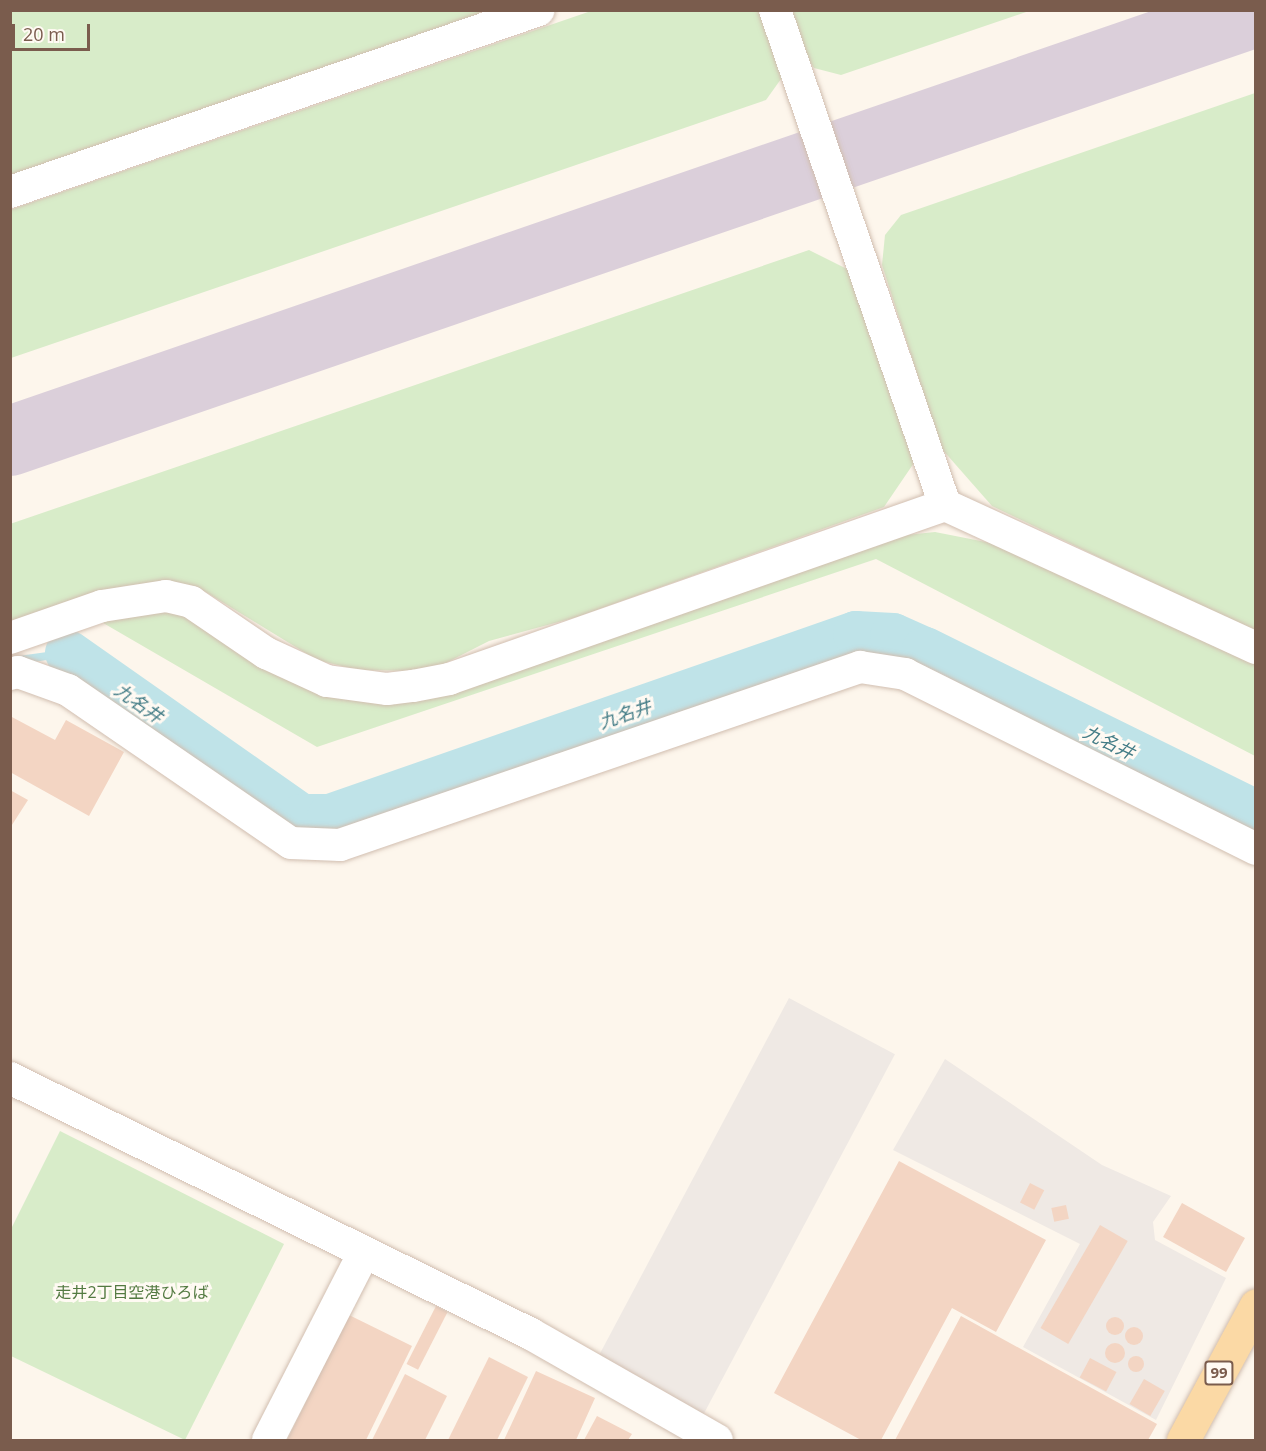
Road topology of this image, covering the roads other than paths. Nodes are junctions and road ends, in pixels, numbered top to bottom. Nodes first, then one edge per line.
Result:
1 (538, 10) edge
2 (775, 10) edge
3 (499, 17) edge
4 (10, 192) edge
5 (945, 505) junction
6 (10, 638) edge
7 (1256, 648) edge
8 (10, 674) edge
9 (1256, 849) edge
10 (10, 1077) edge
11 (364, 1252) junction
12 (1256, 1305) edge
13 (268, 1440) edge
14 (717, 1440) edge
15 (1183, 1440) edge

1 - 3 street
2 - 5 street
3 - 4 street
5 - 6 street
5 - 7 street
8 - 9 street
10 - 11 street
11 - 13 street
11 - 14 street
12 - 15 main road, 99

